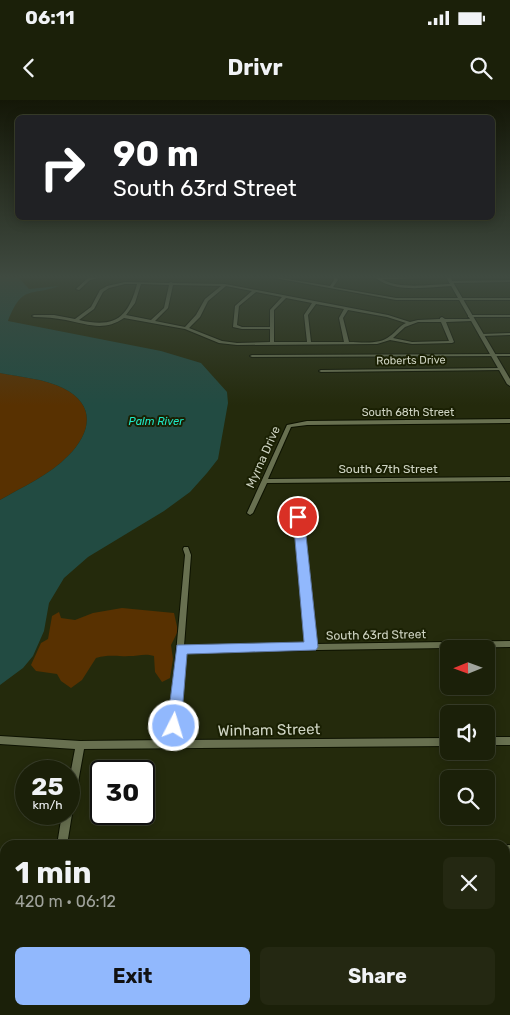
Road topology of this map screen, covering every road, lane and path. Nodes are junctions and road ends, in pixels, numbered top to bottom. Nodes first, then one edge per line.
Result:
1 (76, 320) edge
2 (116, 320) edge
3 (144, 320) edge
4 (194, 320) edge
5 (236, 320) edge
6 (272, 320) edge
7 (306, 320) edge
8 (341, 320) edge
9 (395, 320) edge
10 (430, 320) edge
11 (443, 320) edge
12 (472, 320) edge
13 (152, 321) joint
14 (406, 323) junction
15 (186, 328) junction
16 (272, 328) junction
17 (510, 334) edge
18 (481, 335) junction
19 (390, 339) junction
20 (272, 344) junction
21 (309, 344) junction
22 (346, 344) junction
23 (493, 355) junction
24 (510, 355) edge
25 (252, 356) dead end
26 (501, 369) junction
27 (321, 371) dead end
28 (510, 384) edge
29 (510, 421) edge
30 (307, 423) joint
31 (510, 479) edge
32 (265, 481) junction
33 (250, 513) dead end
34 (298, 517) dead end
35 (186, 549) dead end
36 (510, 644) edge
37 (311, 647) junction
38 (181, 649) junction
39 (0, 740) edge
40 (495, 741) edge
41 (510, 741) edge
42 (440, 742) edge
43 (80, 745) junction
44 (172, 745) junction
45 (77, 760) edge
46 (65, 825) edge
47 (63, 840) edge

1 - 2 street
3 - 13 street
4 - 15 street
5 - 16 street
6 - 16 street
7 - 21 street
8 - 22 street
9 - 14 street
10 - 14 street
11 - 19 street
12 - 18 street
13 - 15 street
14 - 19 street
15 - 20 street
16 - 20 street
17 - 18 street
18 - 23 street
19 - 22 street
20 - 21 street
21 - 22 street
23 - 24 street
23 - 25 street
23 - 26 street
26 - 27 street, Roberts Drive
26 - 28 street
29 - 30 street, South 68th Street
30 - 32 street, Myrna Drive
31 - 32 street, South 67th Street
32 - 33 street, Myrna Drive
34 - 37 street
35 - 38 street
36 - 37 street, South 63rd Street
37 - 38 street, South 63rd Street
38 - 44 street
39 - 43 street, Winham Street
40 - 41 street
42 - 44 street, Winham Street
43 - 44 street, Winham Street
43 - 45 street
46 - 47 street

